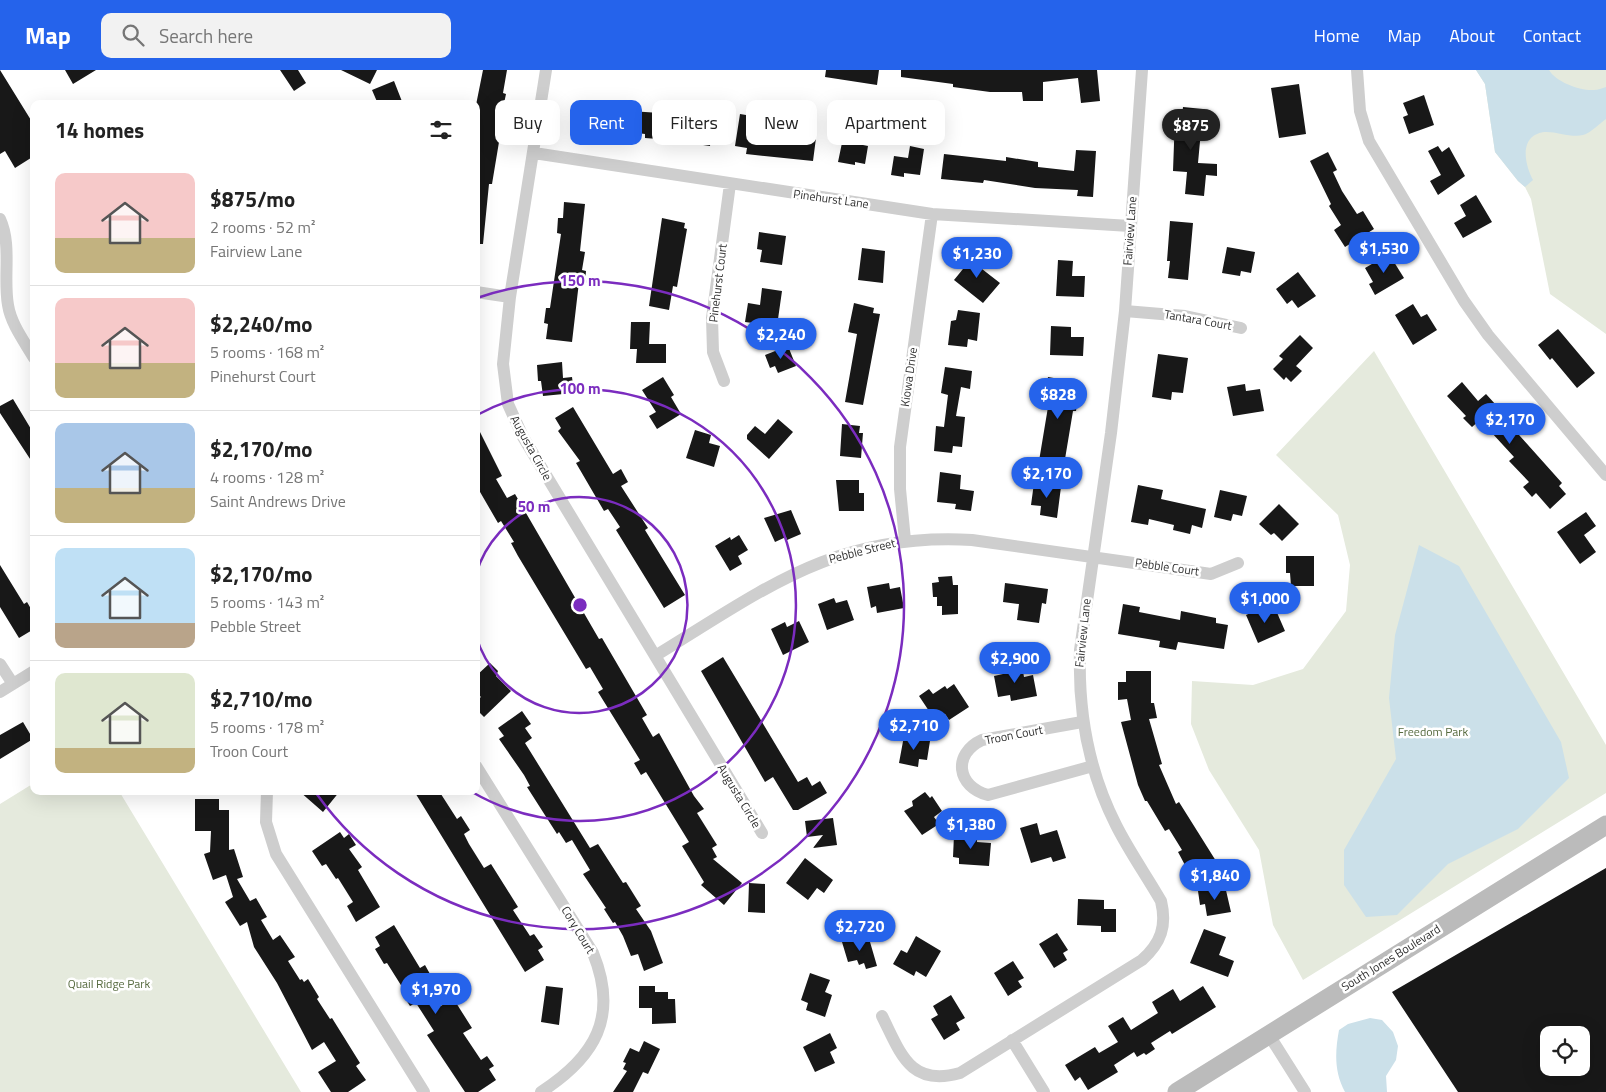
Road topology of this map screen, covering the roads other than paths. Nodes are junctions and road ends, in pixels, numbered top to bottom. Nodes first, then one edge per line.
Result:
1 (546, 70) edge
2 (1142, 70) edge
3 (1357, 70) edge
4 (534, 154) junction
5 (730, 184) junction
6 (932, 214) junction
7 (0, 219) edge
8 (1130, 226) junction
9 (480, 293) edge
10 (510, 298) junction
11 (1125, 311) junction
12 (1241, 328) dead end
13 (30, 351) edge
14 (724, 381) dead end
15 (1606, 475) edge
16 (905, 540) junction
17 (1093, 557) junction
18 (1238, 563) dead end
19 (655, 656) junction
20 (0, 664) edge
21 (30, 673) edge
22 (13, 684) junction
23 (0, 692) edge
24 (1082, 722) junction
25 (1093, 766) junction
26 (480, 772) edge
27 (267, 795) edge
28 (1606, 825) edge
29 (762, 833) dead end
30 (882, 1016) dead end
31 (1269, 1035) junction
32 (1012, 1040) junction
33 (424, 1092) edge
34 (541, 1092) edge
35 (1044, 1092) edge
36 (1177, 1092) edge
37 (1305, 1092) edge

1 - 4 street, Augusta Circle
2 - 8 street, Fairview Lane
3 - 15 street
4 - 5 street, Pinehurst Lane
4 - 10 street, Augusta Circle
5 - 6 street, Pinehurst Lane
5 - 14 street, Pinehurst Court
6 - 8 street, Pinehurst Lane
6 - 16 street, Kiowa Drive
7 - 13 street
8 - 11 street, Fairview Lane
9 - 10 street
10 - 19 street, Augusta Circle
11 - 12 street, Tantara Court
11 - 17 street, Fairview Lane
16 - 17 street, Pebble Street
16 - 19 street, Pebble Street
17 - 18 street, Pebble Court
17 - 24 street, Fairview Lane
19 - 29 street, Augusta Circle
20 - 22 street
21 - 22 street
22 - 23 street
24 - 25 street, Fairview Lane
24 - 25 street, Troon Court
25 - 32 street, Fairview Lane
26 - 34 street, Cory Court
27 - 33 street
28 - 31 street, South Jones Boulevard
30 - 32 street, Fairview Lane
31 - 36 street, South Jones Boulevard
31 - 37 street
32 - 35 street

